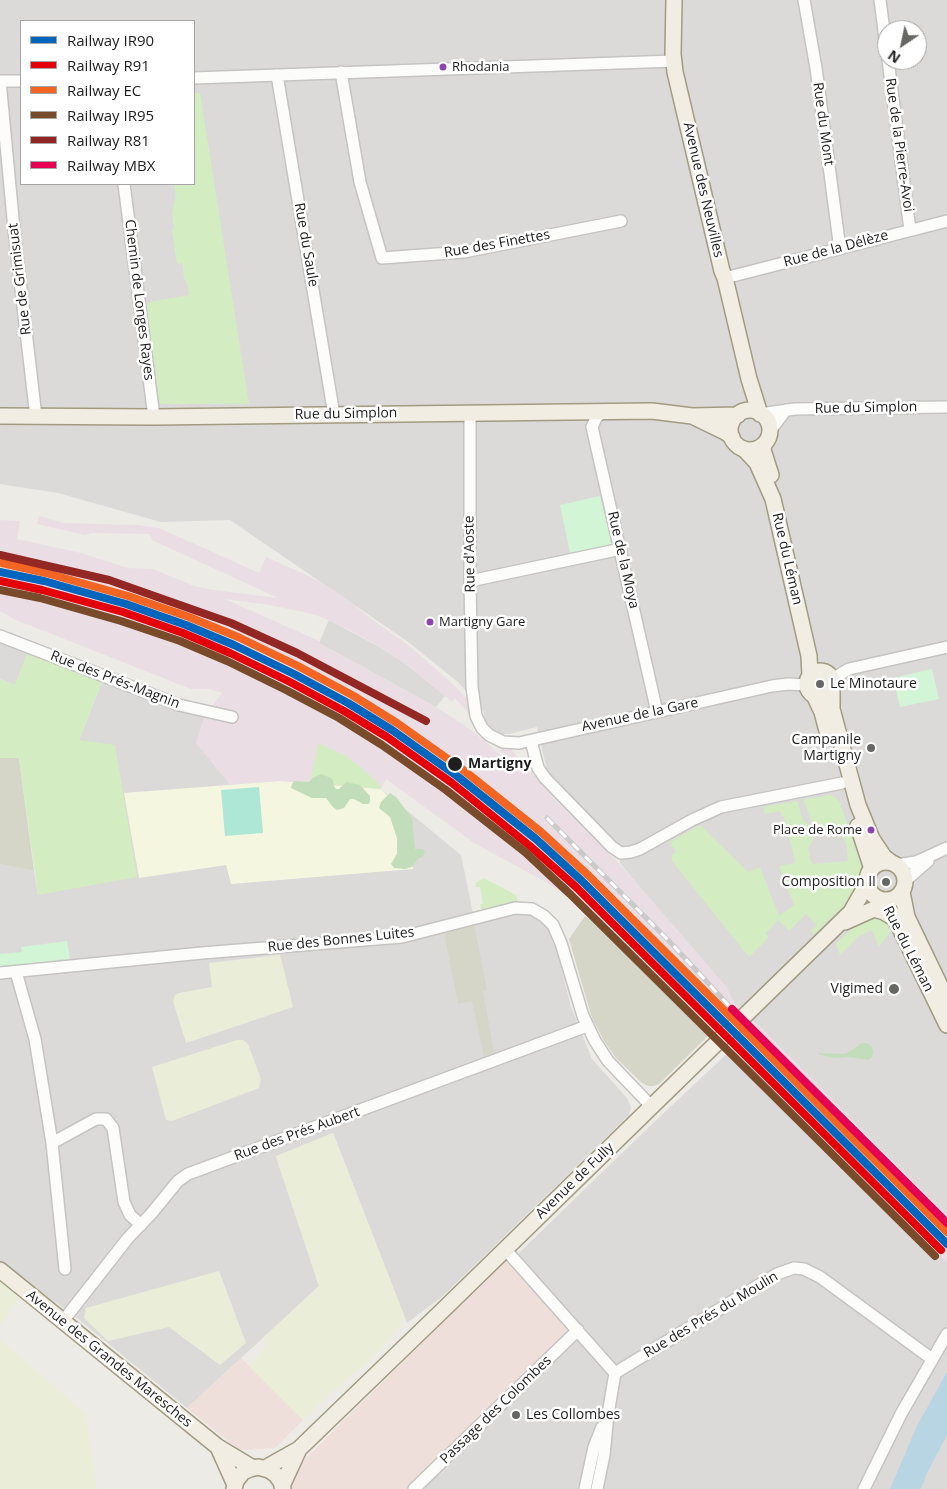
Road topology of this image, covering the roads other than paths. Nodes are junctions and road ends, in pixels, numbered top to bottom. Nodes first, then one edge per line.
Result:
1 (674, 0) edge
2 (804, 0) edge
3 (880, 0) edge
4 (883, 20) edge
5 (674, 62) junction
6 (889, 70) edge
7 (341, 72) junction
8 (277, 75) junction
9 (195, 78) edge
10 (0, 81) edge
11 (20, 81) edge
12 (124, 185) edge
13 (621, 221) dead end
14 (947, 221) edge
15 (910, 230) junction
16 (840, 249) junction
17 (725, 278) junction
18 (749, 379) junction
19 (947, 407) edge
20 (786, 410) junction
21 (603, 412) junction
22 (470, 413) junction
23 (741, 413) junction
24 (760, 414) junction
25 (334, 415) junction
26 (0, 416) edge
27 (692, 416) junction
28 (36, 417) junction
29 (154, 417) junction
30 (732, 437) junction
31 (767, 437) junction
32 (744, 449) junction
33 (621, 549) junction
34 (470, 581) junction
35 (0, 636) edge
36 (947, 647) edge
37 (820, 682) junction
38 (657, 712) junction
39 (232, 717) dead end
40 (480, 724) joint
41 (531, 741) junction
42 (842, 783) junction
43 (945, 848) edge
44 (894, 864) junction
45 (869, 877) junction
46 (904, 887) junction
47 (881, 899) junction
48 (851, 912) junction
49 (895, 918) junction
50 (836, 926) junction
51 (16, 972) junction
52 (0, 973) edge
53 (947, 1000) edge
54 (947, 1025) edge
55 (586, 1026) junction
56 (652, 1107) junction
57 (52, 1143) junction
58 (141, 1225) junction
59 (505, 1249) junction
60 (65, 1269) dead end
61 (0, 1270) edge
62 (63, 1321) junction
63 (578, 1330) junction
64 (947, 1334) edge
65 (932, 1359) junction
66 (615, 1373) junction
67 (608, 1414) junction
68 (218, 1448) junction
69 (299, 1449) junction
70 (259, 1468) junction
71 (234, 1487) edge
72 (282, 1487) edge
73 (414, 1489) edge
74 (585, 1489) edge
75 (597, 1489) edge
76 (864, 1489) edge

1 - 5 main road, Avenue des Neuvilles
2 - 16 street, Rue du Mont
3 - 4 street
5 - 7 street
5 - 17 main road, Avenue des Neuvilles
6 - 15 street, Rue de la Pierre-Avoi
7 - 8 street
7 - 13 street, Rue des Finettes
8 - 9 street
8 - 25 street, Rue du Saule
10 - 11 street
10 - 28 street, Rue de Grimisuat
12 - 29 street, Chemin de Longes Rayes
14 - 15 street, Rue de la Délèze
15 - 16 street, Rue de la Délèze
16 - 17 street, Rue de la Délèze
17 - 18 main road, Avenue des Neuvilles
18 - 23 main road, Avenue des Neuvilles
18 - 24 main road, Avenue des Neuvilles
19 - 20 street, Rue du Simplon
20 - 24 street, Rue du Simplon
20 - 31 street
21 - 22 main road, Rue du Simplon
21 - 27 main road, Rue du Simplon
21 - 33 street, Rue de la Moya
22 - 25 main road, Rue du Simplon
22 - 34 street, Rue d'Aoste
23 - 24 main road
23 - 27 main road, Rue du Simplon
23 - 30 main road
24 - 31 main road
25 - 29 main road, Rue du Simplon
26 - 28 main road, Rue du Simplon
27 - 30 main road, Rue du Simplon
28 - 29 main road, Rue du Simplon
30 - 32 main road
31 - 32 main road
31 - 37 main road, Rue du Léman
32 - 37 main road, Rue du Léman
33 - 34 street
33 - 38 street, Rue de la Moya
34 - 40 street, Rue d'Aoste
35 - 39 street, Rue des Prés-Magnin
36 - 37 street, Avenue de la Gare
37 - 38 street, Avenue de la Gare
37 - 42 main road, Rue du Léman
37 - 44 main road, Rue du Léman
38 - 41 street, Avenue de la Gare
40 - 41 street, Avenue de la Gare
41 - 42 street
42 - 45 main road, Rue du Léman
43 - 44 street
43 - 46 street
44 - 45 main road
44 - 46 main road
45 - 47 main road
45 - 48 main road, Avenue de Fully
46 - 47 main road
46 - 53 main road, Rue du Léman
47 - 48 main road, Avenue de Fully
47 - 49 main road, Rue du Léman
48 - 50 main road, Avenue de Fully
49 - 50 main road
49 - 54 main road, Rue du Léman
50 - 56 main road, Avenue de Fully
51 - 52 street, Rue des Bonnes Luites
51 - 55 street, Rue des Bonnes Luites
51 - 57 street
55 - 56 street, Rue des Bonnes Luites
55 - 58 street, Rue des Prés Aubert
56 - 59 main road, Avenue de Fully
57 - 58 street
57 - 60 street
58 - 62 street, Rue des Prés Aubert
59 - 63 street
59 - 69 main road, Avenue de Fully
61 - 62 main road, Avenue des Grandes Maresches
62 - 68 main road, Avenue des Grandes Maresches
63 - 66 street
63 - 73 street, Passage des Colombes
64 - 65 street
65 - 66 street, Rue des Prés du Moulin
65 - 76 street
66 - 67 street
67 - 74 street
67 - 75 street
68 - 70 main road, Avenue des Grandes Maresches
68 - 71 main road, Avenue des Grandes Maresches
69 - 70 main road, Avenue de Fully
69 - 72 main road, Avenue de Fully
70 - 71 main road, Avenue de Fully
70 - 72 main road, Avenue des Grandes Maresches

